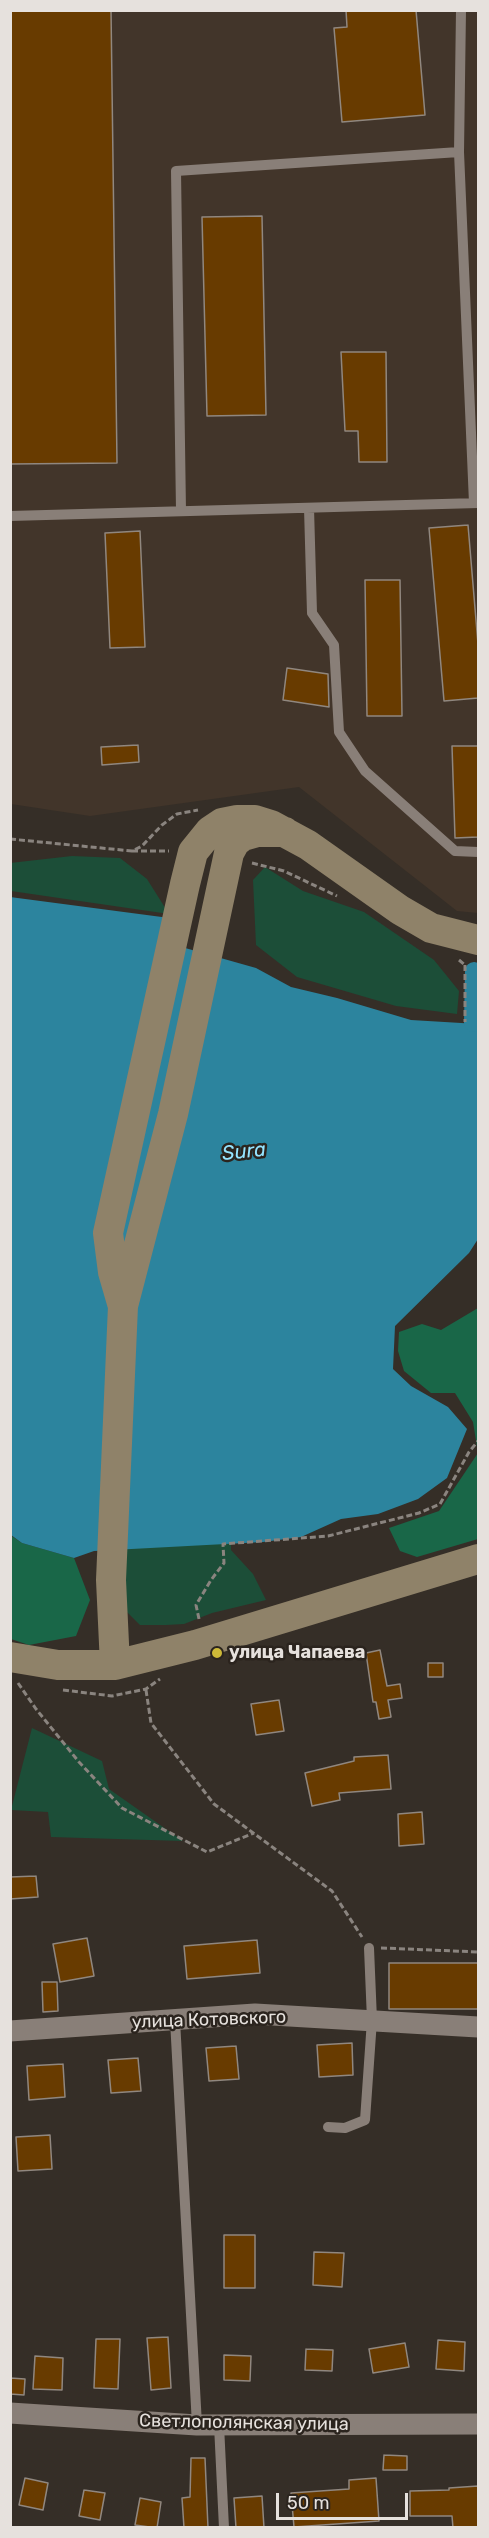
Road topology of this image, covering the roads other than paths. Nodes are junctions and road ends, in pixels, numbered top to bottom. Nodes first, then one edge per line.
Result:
1 (461, 10) edge
2 (459, 153) junction
3 (476, 503) edge
4 (309, 508) junction
5 (181, 511) junction
6 (10, 516) edge
7 (285, 832) junction
8 (478, 852) edge
9 (472, 952) edge
10 (123, 1306) junction
11 (478, 1559) edge
12 (115, 1665) junction
13 (14, 1669) edge
14 (369, 1948) road end
15 (175, 2020) junction
16 (372, 2020) junction
17 (478, 2027) edge
18 (10, 2031) edge
19 (328, 2127) dead end
20 (10, 2413) edge
21 (478, 2424) edge
22 (197, 2425) junction
23 (219, 2425) junction
24 (224, 2528) edge

1 - 2 lane
2 - 3 lane
2 - 5 lane
3 - 4 lane
4 - 5 lane
4 - 8 lane
5 - 6 lane
7 - 9 main road
7 - 10 main road
7 - 10 main road
10 - 12 main road
11 - 12 main road
12 - 13 main road
14 - 16 lane
15 - 16 street, улица Котовского
15 - 18 street, улица Котовского
15 - 22 lane
16 - 17 street, улица Котовского
16 - 19 lane
20 - 22 street, Светлополянская улица
21 - 23 street, Светлополянская улица
22 - 23 street, Светлополянская улица
23 - 24 lane

